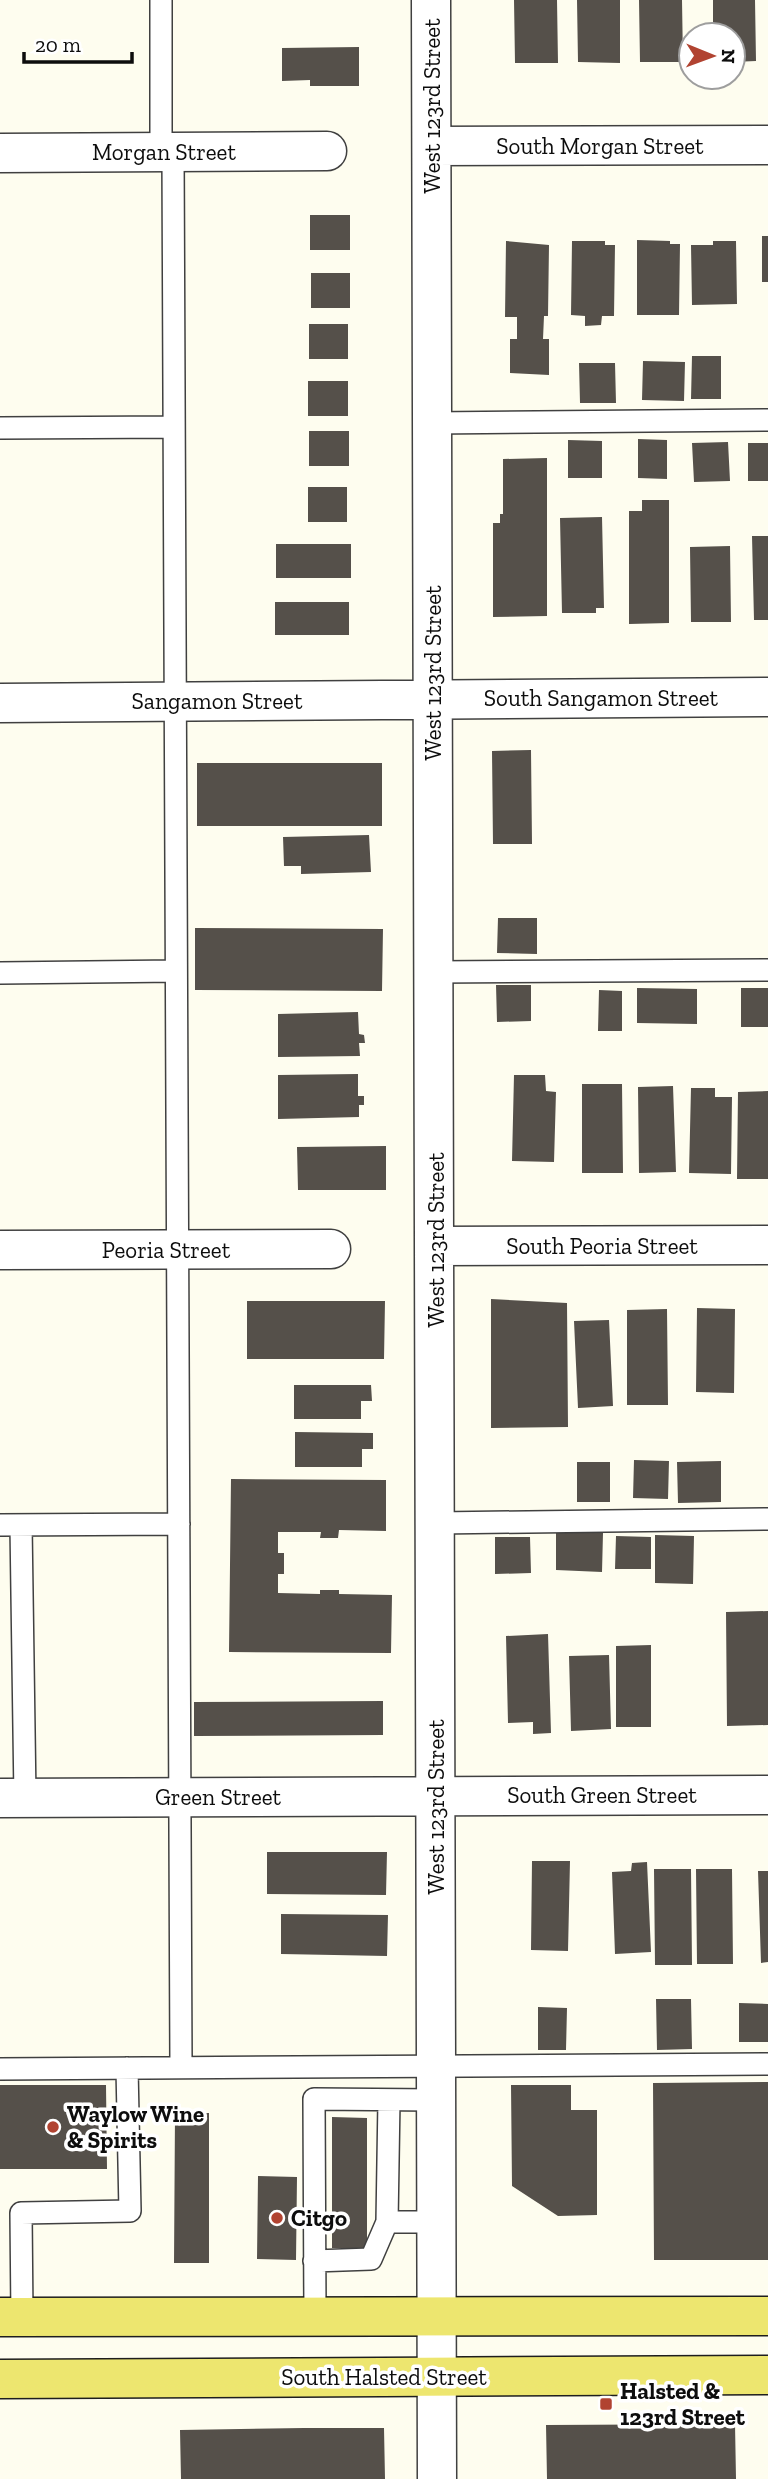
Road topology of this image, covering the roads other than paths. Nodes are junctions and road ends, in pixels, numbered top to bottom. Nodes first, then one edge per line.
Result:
1 (161, 0) edge
2 (431, 0) edge
3 (768, 145) edge
4 (432, 146) junction
5 (327, 151) dead end
6 (167, 152) junction
7 (0, 153) edge
8 (768, 420) edge
9 (432, 423) junction
10 (174, 427) junction
11 (0, 428) edge
12 (768, 697) edge
13 (434, 699) junction
14 (175, 701) junction
15 (0, 702) edge
16 (768, 970) edge
17 (176, 971) junction
18 (435, 972) junction
19 (0, 973) edge
20 (768, 1245) edge
21 (436, 1246) junction
22 (331, 1249) dead end
23 (0, 1250) edge
24 (178, 1250) junction
25 (768, 1519) edge
26 (437, 1523) junction
27 (179, 1524) junction
28 (11, 1525) edge
29 (768, 1795) edge
30 (436, 1796) junction
31 (179, 1797) junction
32 (13, 1798) edge
33 (768, 2064) edge
34 (181, 2067) junction
35 (127, 2068) junction
36 (0, 2069) edge
37 (435, 2083) junction
38 (389, 2100) junction
39 (387, 2222) junction
40 (437, 2222) junction
41 (314, 2261) junction
42 (315, 2315) junction
43 (437, 2315) junction
44 (768, 2316) edge
45 (11, 2317) edge
46 (768, 2375) edge
47 (438, 2378) junction
48 (0, 2379) edge
49 (437, 2479) edge

1 - 6 lane
2 - 4 street, West 123rd Street
3 - 4 street, South Morgan Street
4 - 9 street, West 123rd Street
5 - 6 street, Morgan Street
6 - 7 street, Morgan Street
6 - 10 lane
8 - 9 lane
9 - 13 street, West 123rd Street
10 - 11 lane
10 - 14 lane
12 - 13 street, South Sangamon Street
13 - 14 street, Sangamon Street
13 - 18 street, West 123rd Street
14 - 15 street, Sangamon Street
14 - 17 lane
16 - 18 lane
17 - 19 lane
17 - 24 lane
18 - 21 street, West 123rd Street
20 - 21 street, South Peoria Street
21 - 26 street, West 123rd Street
22 - 24 street, Peoria Street
23 - 24 street, Peoria Street
24 - 27 lane
25 - 26 lane
26 - 30 street, West 123rd Street
27 - 28 lane
27 - 31 lane
28 - 32 lane
29 - 30 street, South Green Street
30 - 31 street, Green Street
30 - 37 street, West 123rd Street
31 - 32 street, Green Street
31 - 34 lane
33 - 37 lane
34 - 35 lane
34 - 37 lane
35 - 36 lane
35 - 45 lane
37 - 38 lane
37 - 40 street, West 123rd Street
38 - 39 lane
38 - 41 lane
39 - 40 lane
39 - 41 lane
40 - 43 street, West 123rd Street
41 - 42 lane
42 - 43 main road
42 - 45 main road
43 - 44 main road
43 - 47 street, West 123rd Street
46 - 47 main road, South Halsted Street
47 - 48 main road, South Halsted Street
47 - 49 street, West 123rd Street

